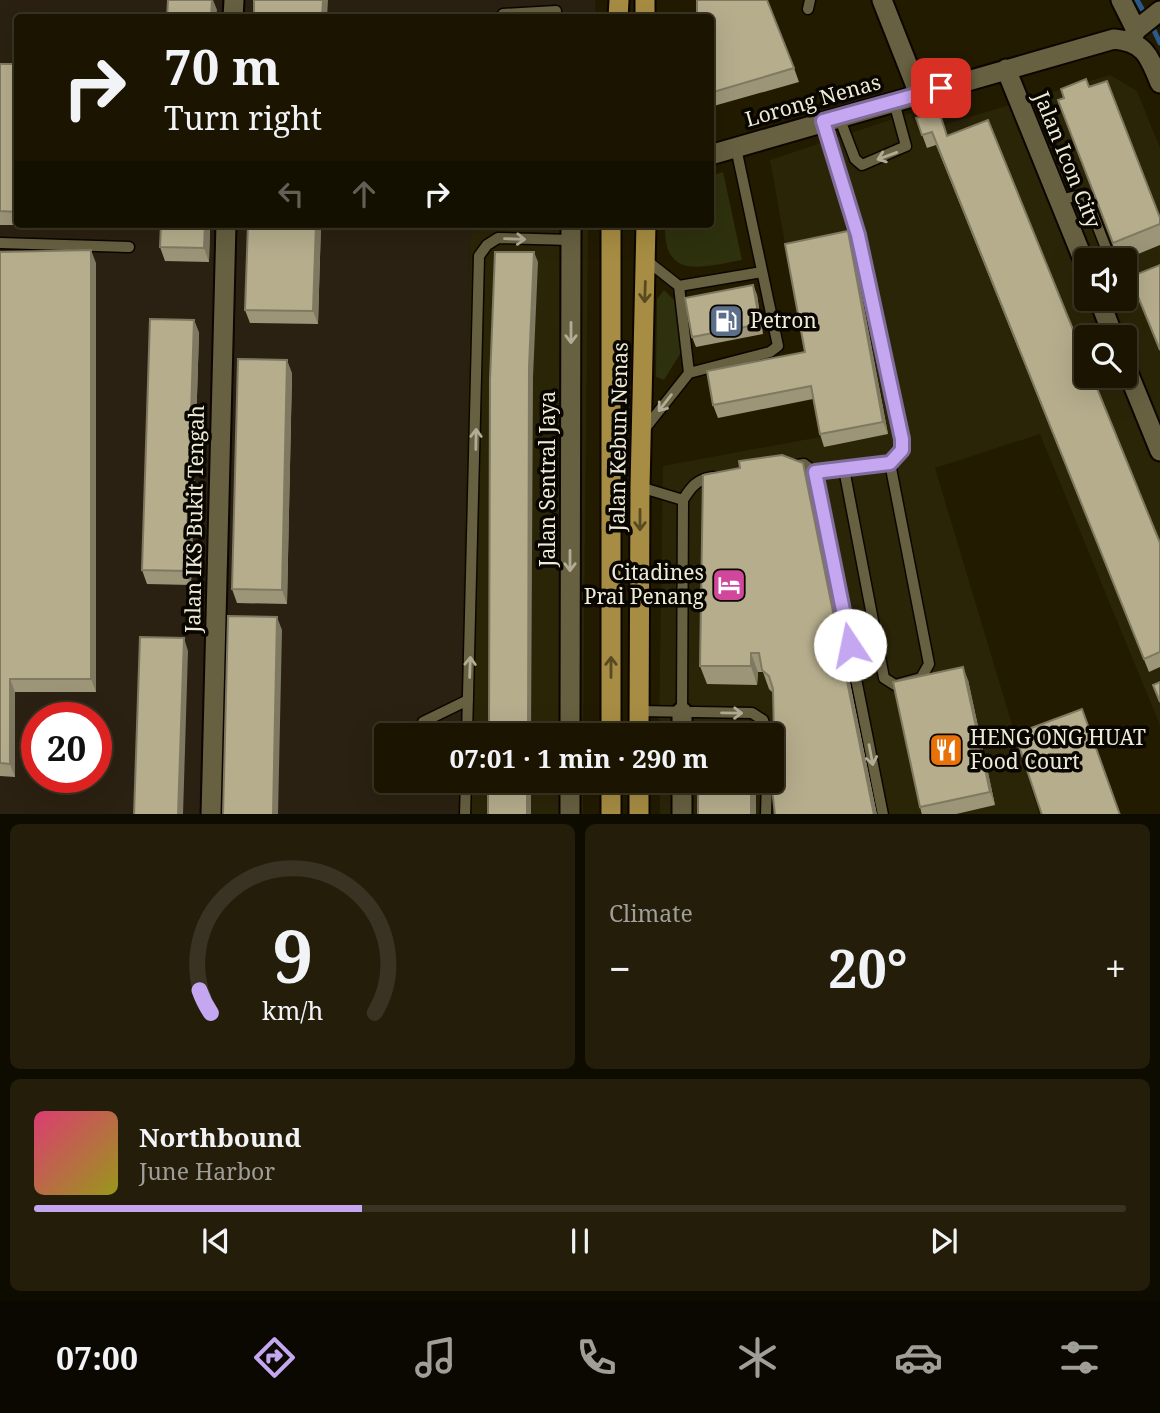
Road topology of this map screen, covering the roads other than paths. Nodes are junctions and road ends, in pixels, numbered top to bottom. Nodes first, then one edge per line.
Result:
1 (883, 0) edge
2 (1121, 0) edge
3 (556, 10) edge
4 (503, 14) dead end
5 (1146, 23) edge
6 (1006, 69) junction
7 (1160, 83) edge
8 (919, 94) junction
9 (894, 101) junction
10 (831, 119) junction
11 (736, 148) junction
12 (714, 154) edge
13 (1059, 200) junction
14 (226, 228) edge
15 (611, 228) edge
16 (646, 228) edge
17 (571, 232) edge
18 (0, 243) edge
19 (129, 247) dead end
20 (1078, 248) edge
21 (1106, 248) edge
22 (646, 260) junction
23 (762, 272) junction
24 (679, 286) junction
25 (689, 373) junction
26 (1134, 388) edge
27 (641, 434) junction
28 (1160, 451) edge
29 (890, 463) junction
30 (779, 468) edge
31 (844, 469) junction
32 (815, 472) junction
33 (728, 475) edge
34 (640, 487) junction
35 (682, 500) junction
36 (468, 700) junction
37 (639, 711) junction
38 (682, 712) junction
39 (423, 722) dead end
40 (467, 723) edge
41 (570, 723) edge
42 (611, 723) edge
43 (639, 723) edge
44 (682, 723) edge
45 (764, 723) edge
46 (466, 793) edge
47 (570, 793) edge
48 (611, 793) edge
49 (639, 793) edge
50 (682, 793) edge
51 (767, 793) edge
52 (211, 814) edge
53 (465, 814) edge
54 (570, 814) edge
55 (611, 814) edge
56 (639, 814) edge
57 (681, 814) edge
58 (766, 814) edge
59 (883, 814) edge

1 - 8 street
2 - 5 street
3 - 4 lane
5 - 6 street, Lorong Nenas
5 - 7 street
6 - 8 street, Lorong Nenas
6 - 13 street, Jalan Icon City
8 - 9 street, Lorong Nenas
9 - 10 street, Lorong Nenas
9 -> 10 lane
10 - 11 street, Lorong Nenas
10 - 29 lane
11 - 12 street, Lorong Nenas
11 - 23 lane
13 - 20 street, Jalan Icon City
13 - 21 lane
14 - 52 street, Jalan IKS Bukit Tengah
42 -> 15 main road, Jalan Kebun Nenas
16 - 22 main road, Jalan Kebun Nenas
36 -> 17 lane
17 -> 41 street, Jalan Sentral Jaya
18 - 19 lane
22 - 24 lane
22 -> 27 main road, Jalan Kebun Nenas
23 - 24 lane
23 - 25 lane
24 - 25 lane
25 -> 27 lane
26 - 28 street
27 - 34 main road, Jalan Kebun Nenas
29 - 31 lane
29 - 31 lane
30 - 32 lane
31 - 32 lane
32 -> 59 lane
33 - 35 lane
34 - 35 lane
34 -> 37 main road, Jalan Kebun Nenas
35 - 38 lane
36 - 39 lane
36 - 40 lane
37 - 38 lane
37 - 43 main road, Jalan Kebun Nenas
38 - 44 street
38 -> 45 lane
46 - 53 lane
47 - 54 street
48 - 55 main road
49 - 56 main road
50 - 57 street
51 - 58 lane

